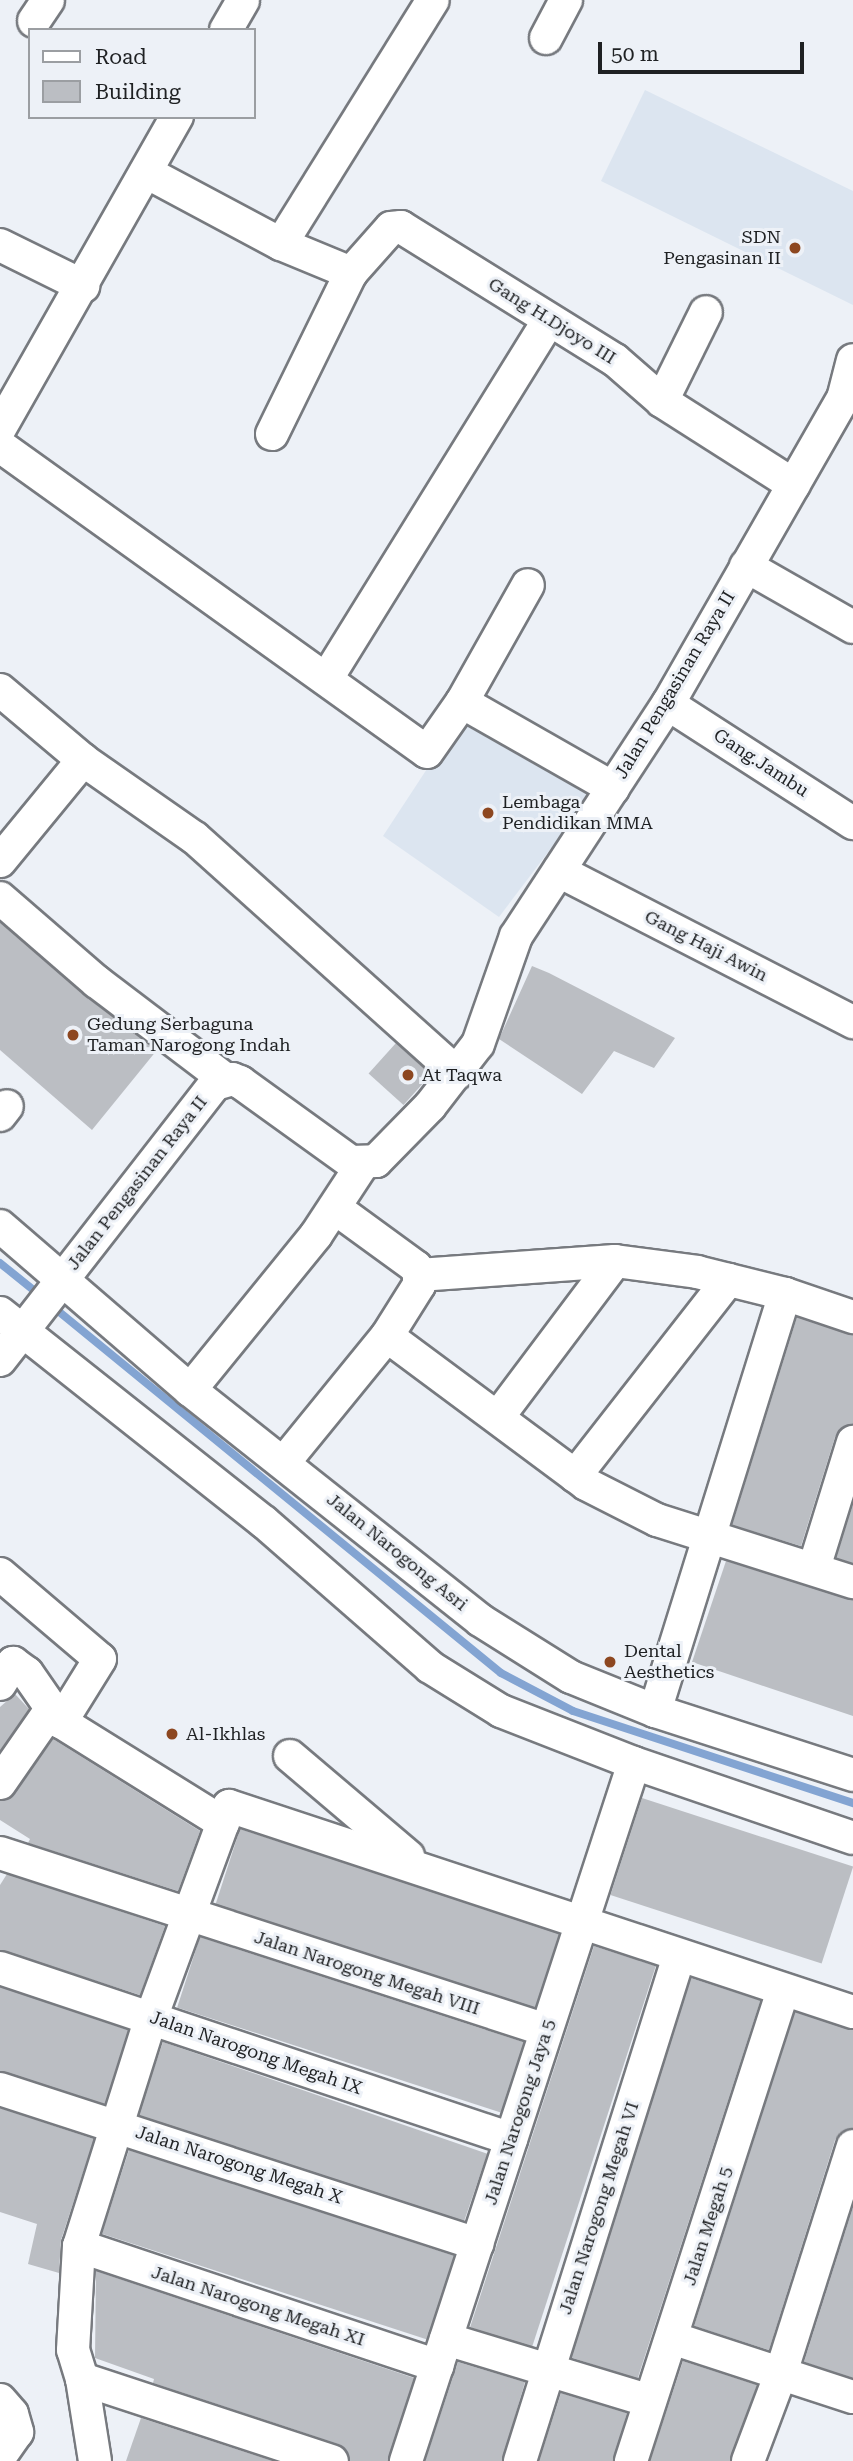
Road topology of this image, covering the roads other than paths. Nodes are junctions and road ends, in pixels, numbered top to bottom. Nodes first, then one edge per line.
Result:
1 (243, 0) edge
2 (433, 0) edge
3 (566, 0) edge
4 (227, 28) edge
5 (546, 38) dead end
6 (176, 119) edge
7 (146, 172) junction
8 (0, 244) edge
9 (281, 244) junction
10 (351, 273) junction
11 (83, 286) junction
12 (706, 312) dead end
13 (548, 320) junction
14 (853, 359) edge
15 (662, 401) junction
16 (848, 402) edge
17 (4, 413) edge
18 (272, 434) dead end
19 (0, 446) edge
20 (794, 485) junction
21 (746, 566) junction
22 (528, 585) dead end
23 (853, 627) edge
24 (327, 678) junction
25 (0, 690) edge
26 (462, 702) junction
27 (668, 704) junction
28 (83, 760) junction
29 (613, 788) junction
30 (853, 823) edge
31 (0, 861) edge
32 (559, 871) junction
33 (0, 898) edge
34 (853, 1022) edge
35 (457, 1073) junction
36 (225, 1080) junction
37 (364, 1162) junction
38 (335, 1208) junction
39 (0, 1227) edge
40 (615, 1261) junction
41 (419, 1275) junction
42 (728, 1280) junction
43 (58, 1287) junction
44 (785, 1294) junction
45 (853, 1317) edge
46 (18, 1321) edge
47 (387, 1336) junction
48 (0, 1360) edge
49 (190, 1390) junction
50 (498, 1417) junction
51 (853, 1442) edge
52 (285, 1461) junction
53 (575, 1476) junction
54 (708, 1536) junction
55 (814, 1568) junction
56 (0, 1574) edge
57 (853, 1582) edge
58 (0, 1684) edge
59 (655, 1711) junction
60 (55, 1716) junction
61 (290, 1756) dead end
62 (634, 1763) junction
63 (853, 1775) edge
64 (0, 1783) edge
65 (223, 1824) junction
66 (853, 1838) edge
67 (0, 1853) edge
68 (420, 1866) junction
69 (188, 1917) junction
70 (580, 1924) junction
71 (679, 1956) junction
72 (0, 1968) edge
73 (783, 1990) junction
74 (853, 2012) edge
75 (151, 2018) junction
76 (546, 2030) junction
77 (0, 2089) edge
78 (115, 2125) junction
79 (512, 2139) junction
80 (853, 2146) edge
81 (477, 2244) junction
82 (79, 2246) junction
83 (672, 2338) junction
84 (442, 2352) junction
85 (548, 2369) junction
86 (781, 2373) junction
87 (82, 2379) junction
88 (853, 2397) edge
89 (0, 2400) edge
90 (650, 2402) junction
91 (0, 2456) edge
92 (95, 2461) edge
93 (332, 2461) edge
94 (406, 2461) edge
95 (520, 2461) edge
96 (631, 2461) edge
97 (748, 2461) edge

1 - 4 street
2 - 9 street
3 - 5 street
6 - 7 street
7 - 9 street
7 - 11 street
8 - 11 street
9 - 10 street
10 - 13 street, Gang H.Djoyo III
10 - 18 street
11 - 17 street
12 - 15 street
13 - 15 street, Gang H.Djoyo III
13 - 24 street
14 - 16 street, Jalan Pengasinan Raya II
15 - 20 street, Gang H.Djoyo III
16 - 20 street, Jalan Pengasinan Raya II
19 - 24 street
20 - 21 street, Jalan Pengasinan Raya II
21 - 23 street
21 - 27 street, Jalan Pengasinan Raya II
22 - 26 street
24 - 26 street
25 - 28 street
26 - 29 street
27 - 29 street, Jalan Pengasinan Raya II
27 - 30 street, Gang.Jambu
28 - 31 street
28 - 35 street
29 - 32 street, Jalan Pengasinan Raya II
32 - 34 street, Gang Haji Awin
32 - 35 street, Jalan Pengasinan Raya II
33 - 36 street
35 - 37 street, Jalan Pengasinan Raya II
36 - 37 street
36 - 43 street, Jalan Pengasinan Raya II
37 - 38 street
38 - 41 street
38 - 49 street
39 - 43 street, Jalan Narogong Asri
40 - 41 street
40 - 42 street
40 - 50 street
41 - 47 street
42 - 44 street
42 - 53 street
43 - 46 street, Jalan Pengasinan Raya II
43 - 49 street, Jalan Narogong Asri
44 - 45 street
44 - 54 street
46 - 48 street, Jalan Pengasinan Raya II
46 - 62 street
47 - 50 street
47 - 52 street
49 - 52 street, Jalan Narogong Asri
50 - 53 street
51 - 55 street
52 - 59 street, Jalan Narogong Asri
53 - 54 street
54 - 55 street
54 - 59 street
55 - 57 street
56 - 60 street
58 - 60 street
59 - 63 street, Jalan Narogong Asri
60 - 64 street
60 - 65 street
61 - 68 street
62 - 66 street
62 - 70 street, Jalan Narogong Jaya 5
65 - 68 street
65 - 69 street
67 - 69 street, Jalan Narogong Megah VIII
68 - 70 street
69 - 75 street
69 - 76 street, Jalan Narogong Megah VIII
70 - 71 street
70 - 76 street, Jalan Narogong Jaya 5
71 - 73 street
71 - 85 street, Jalan Narogong Megah VI
72 - 75 street, Jalan Narogong Megah IX
73 - 74 street
73 - 83 street, Jalan Megah 5
75 - 78 street
75 - 79 street, Jalan Narogong Megah IX
76 - 79 street, Jalan Narogong Jaya 5
77 - 78 street, Jalan Narogong Megah X
78 - 81 street, Jalan Narogong Megah X
78 - 82 street
79 - 81 street, Jalan Narogong Jaya 5
80 - 86 street
81 - 84 street, Jalan Narogong Jaya 5
82 - 84 street, Jalan Narogong Megah XI
82 - 87 street
83 - 86 street
83 - 90 street, Jalan Megah 5
84 - 85 street, Jalan Narogong Megah XI
84 - 94 street, Jalan Narogong Jaya 5
85 - 90 street, Jalan Narogong Megah XI
85 - 95 street, Jalan Narogong Megah VI
86 - 88 street
86 - 97 street
87 - 92 street
87 - 93 street
89 - 91 street
90 - 96 street, Jalan Megah 5

